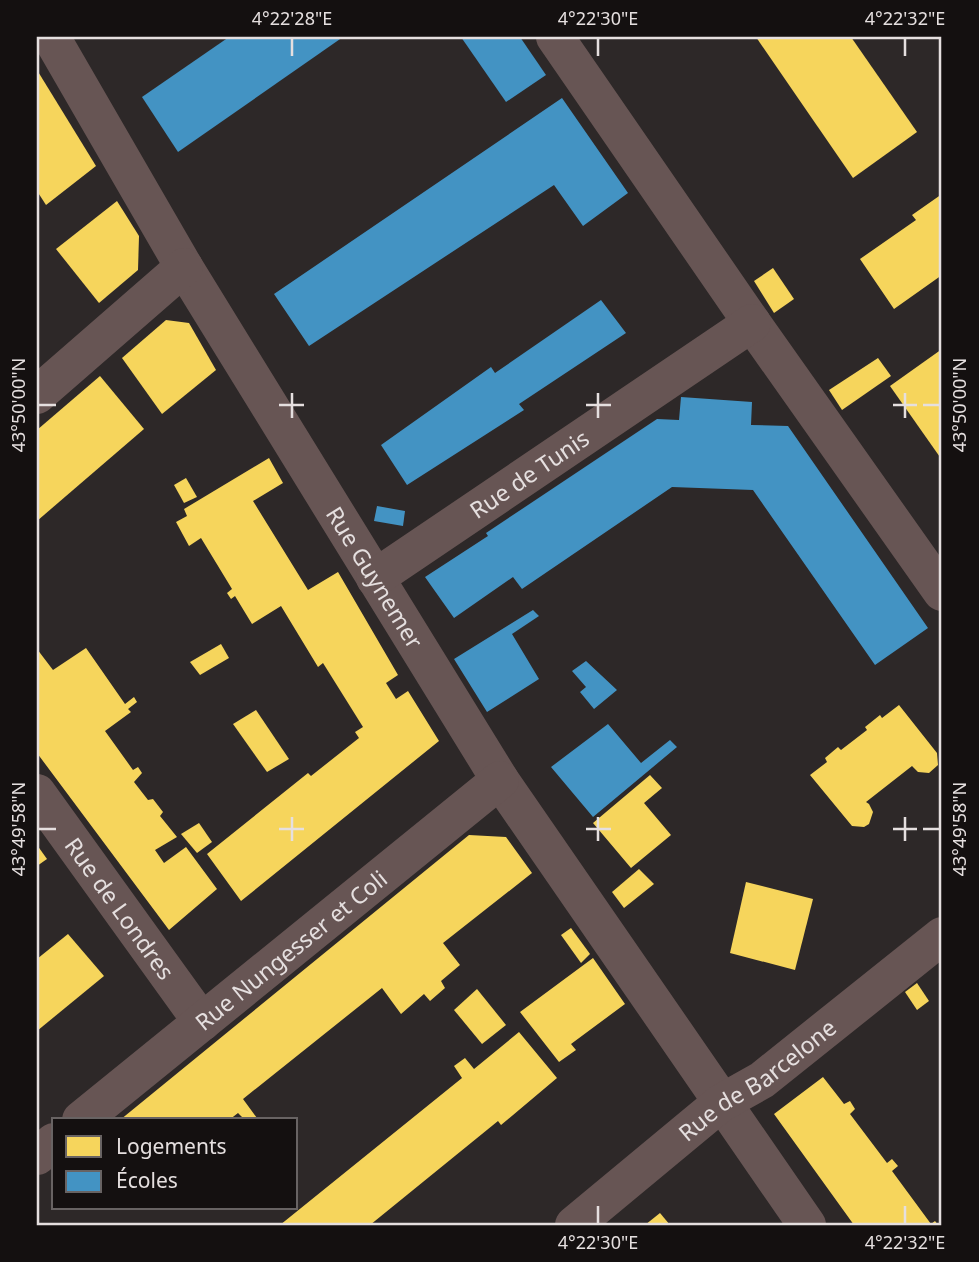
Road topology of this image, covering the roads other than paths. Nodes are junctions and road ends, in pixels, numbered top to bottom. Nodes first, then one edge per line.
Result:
1 (51, 37) edge
2 (555, 37) edge
3 (184, 267) junction
4 (752, 323) junction
5 (37, 395) edge
6 (375, 578) junction
7 (942, 592) edge
8 (500, 780) junction
9 (37, 793) edge
10 (942, 936) edge
11 (202, 1022) junction
12 (722, 1103) junction
13 (83, 1118) edge
14 (52, 1144) edge
15 (37, 1156) edge
16 (574, 1225) edge
17 (807, 1225) edge

1 - 3 street, Rue Guynemer
2 - 4 street
3 - 5 street
3 - 6 street, Rue Guynemer
4 - 6 street, Rue de Tunis
4 - 7 street
6 - 8 street, Rue Guynemer
8 - 11 street, Rue Nungesser et Coli
8 - 12 street, Rue Guynemer
9 - 11 street, Rue de Londres
10 - 12 street, Rue de Barcelone
11 - 13 street, Rue Nungesser et Coli
12 - 16 street, Rue de Barcelone
12 - 17 street, Rue Guynemer
14 - 15 street

